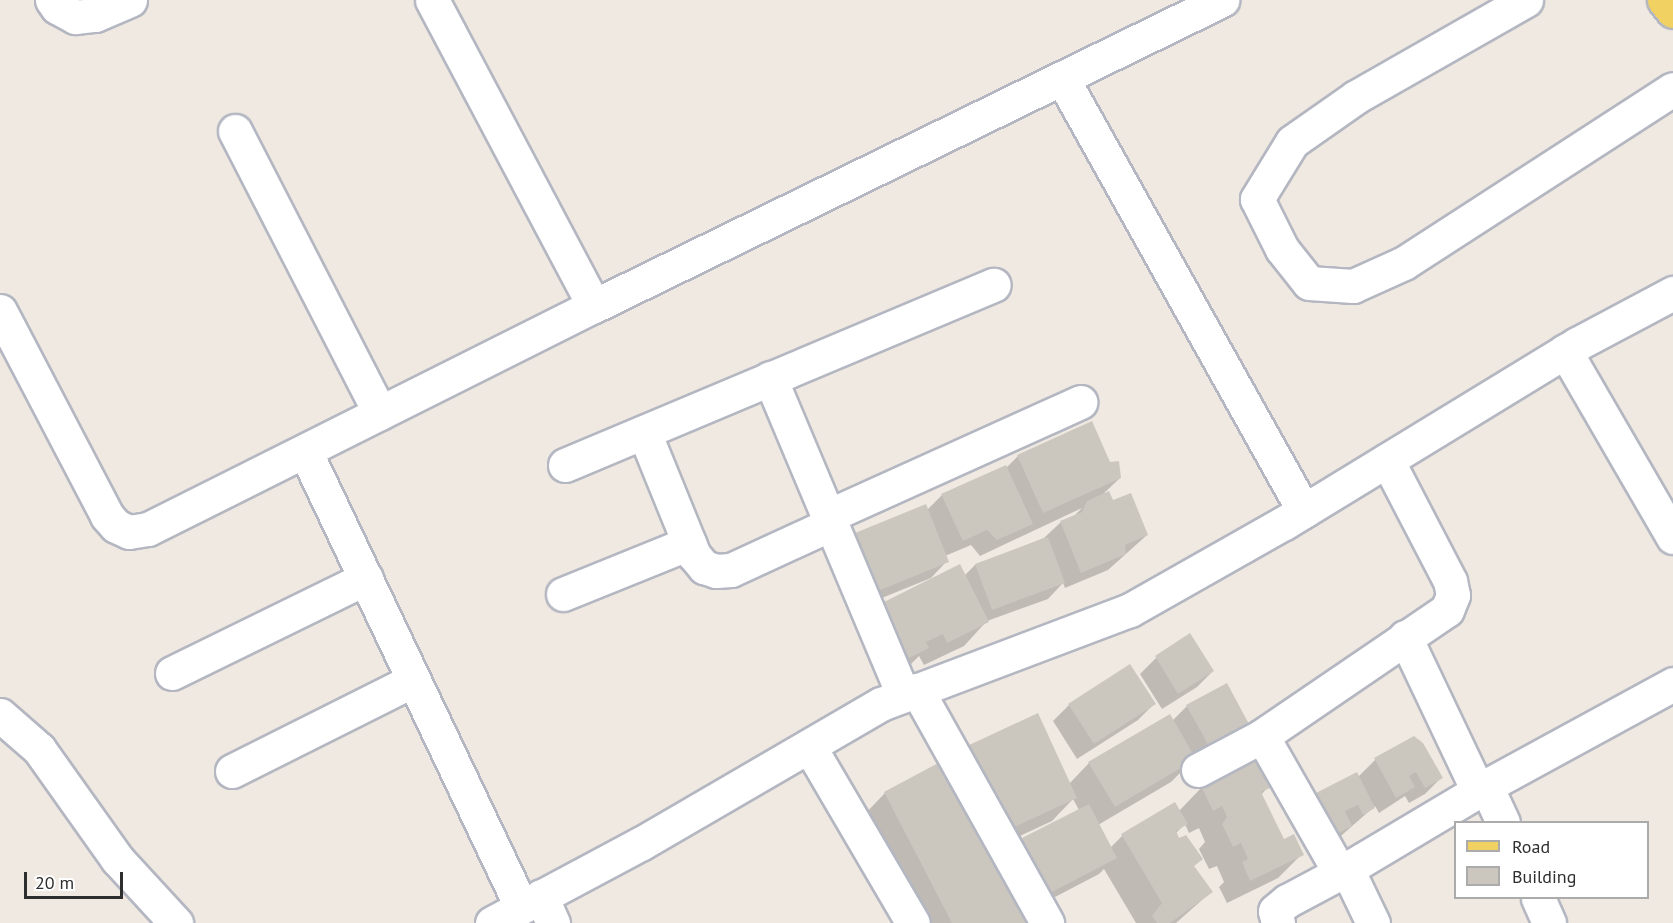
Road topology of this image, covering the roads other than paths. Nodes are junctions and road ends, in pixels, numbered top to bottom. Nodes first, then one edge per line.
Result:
1 (52, 0) edge
2 (130, 0) edge
3 (432, 0) edge
4 (1222, 0) edge
5 (1526, 0) edge
6 (1664, 0) edge
7 (1673, 11) edge
8 (1062, 78) junction
9 (1673, 89) edge
10 (235, 131) dead end
11 (994, 285) dead end
12 (1673, 293) edge
13 (594, 306) junction
14 (0, 311) edge
15 (1565, 351) junction
16 (770, 378) junction
17 (1080, 402) dead end
18 (381, 413) junction
19 (644, 432) junction
20 (305, 450) junction
21 (1387, 460) junction
22 (565, 465) dead end
23 (1304, 511) junction
24 (829, 520) junction
25 (1673, 537) edge
26 (689, 543) junction
27 (366, 578) junction
28 (563, 594) dead end
29 (1405, 637) junction
30 (172, 674) dead end
31 (414, 680) junction
32 (1673, 684) edge
33 (910, 693) junction
34 (0, 715) edge
35 (1262, 736) junction
36 (809, 746) junction
37 (1198, 770) dead end
38 (232, 771) dead end
39 (1482, 788) junction
40 (1502, 821) edge
41 (1344, 871) junction
42 (1539, 899) edge
43 (539, 908) edge
44 (176, 923) edge
45 (492, 923) edge
46 (913, 923) edge
47 (1047, 923) edge
48 (1278, 923) edge
49 (1373, 923) edge
50 (1549, 923) edge

1 - 2 street
3 - 13 street
4 - 8 street
5 - 9 street
6 - 7 main road
8 - 13 street
8 - 23 street
10 - 18 street
11 - 16 street
12 - 15 street
13 - 18 street
14 - 20 street
15 - 21 street
15 - 25 street
16 - 19 street
16 - 24 street
17 - 24 street
18 - 20 street
19 - 22 street
19 - 26 street
20 - 27 street
21 - 23 street
21 - 29 street
23 - 33 street
24 - 26 street
24 - 33 street
26 - 28 street
27 - 30 street
27 - 31 street
29 - 35 street
29 - 39 street
31 - 38 street
31 - 43 street
32 - 39 street
33 - 36 street
33 - 47 street
34 - 44 street
35 - 37 street
35 - 41 street
36 - 43 street
36 - 46 street
39 - 40 street
39 - 41 street
41 - 48 street
41 - 49 street
42 - 50 street
43 - 45 street

